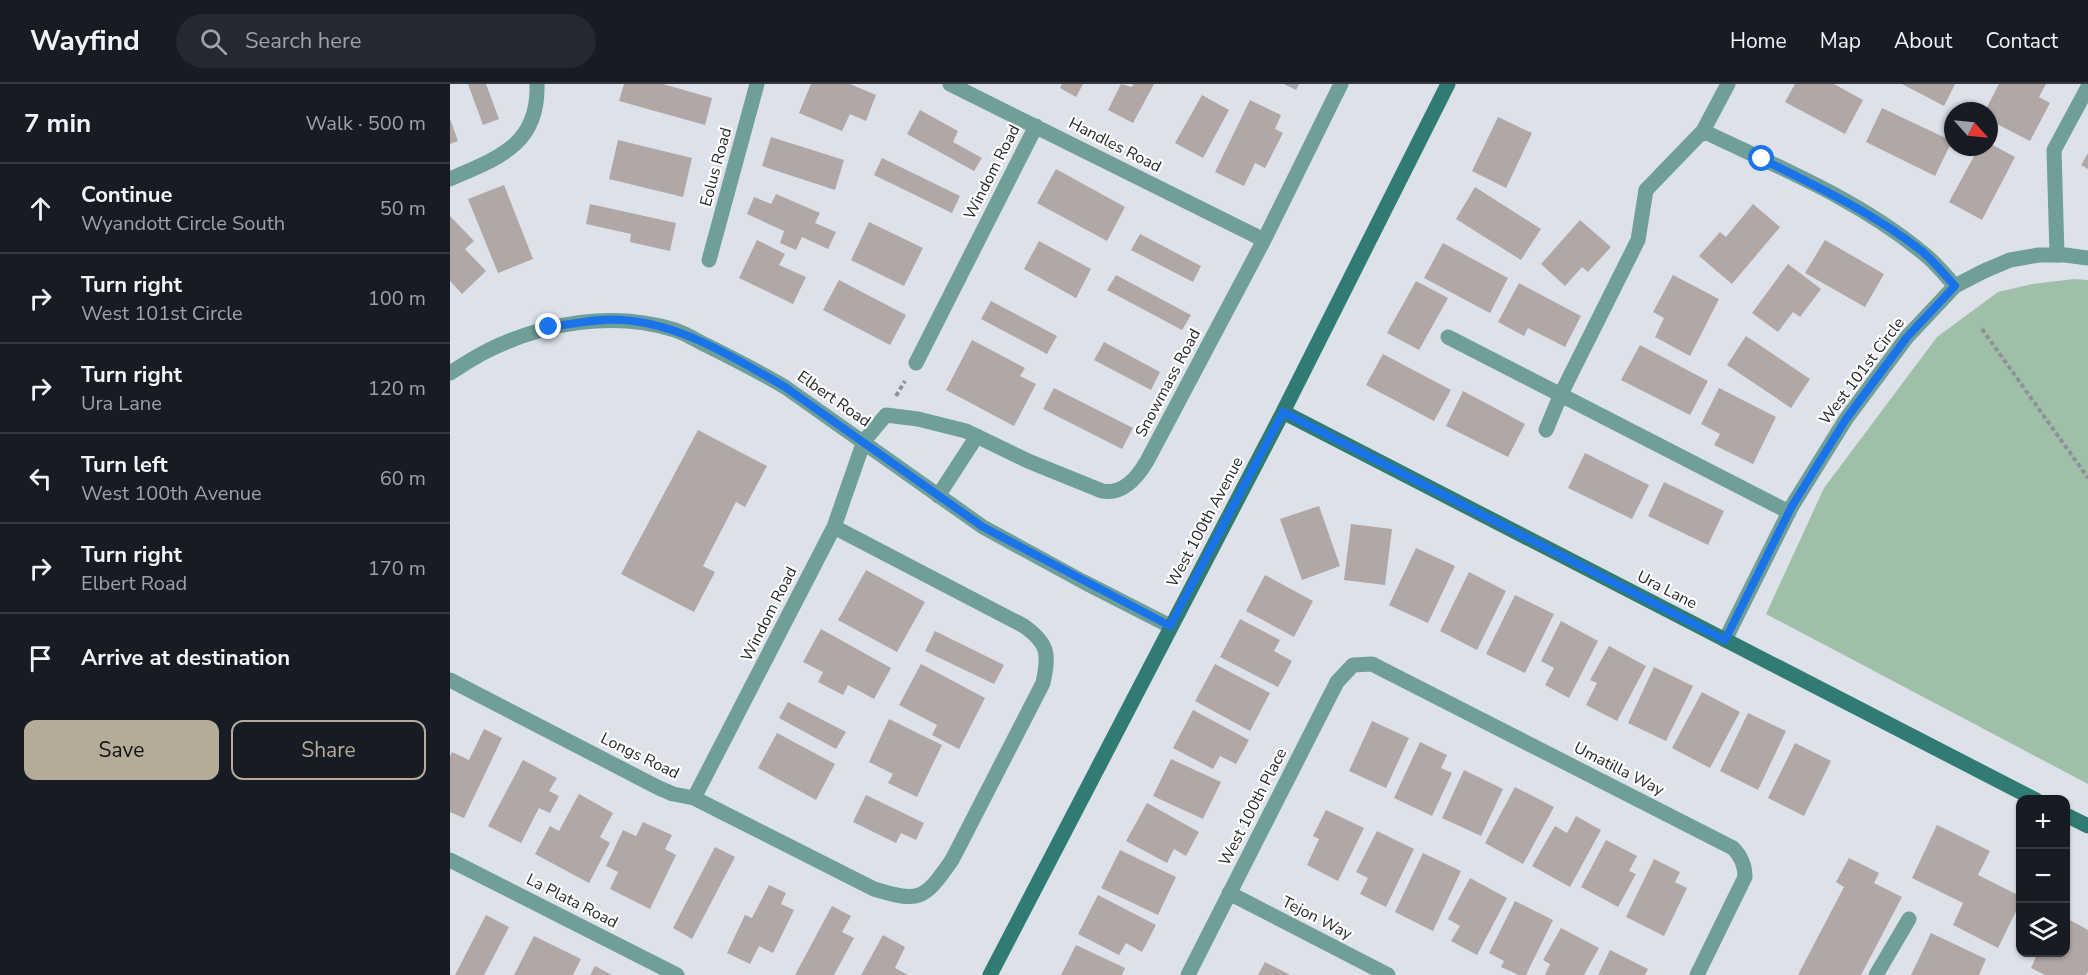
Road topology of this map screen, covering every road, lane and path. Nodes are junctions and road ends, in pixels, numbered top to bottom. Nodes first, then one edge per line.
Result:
1 (537, 84) edge
2 (758, 84) edge
3 (950, 84) edge
4 (1341, 84) edge
5 (1448, 84) edge
6 (1728, 84) edge
7 (2088, 87) edge
8 (1036, 126) junction
9 (1703, 131) junction
10 (456, 177) edge
11 (1264, 240) junction
12 (2057, 255) junction
13 (2088, 258) edge
14 (709, 260) dead end
15 (1955, 286) junction
16 (1982, 329) dead end
17 (1448, 336) dead end
18 (916, 363) joint
19 (450, 373) edge
20 (1561, 394) junction
21 (1283, 412) junction
22 (886, 415) junction
23 (1546, 430) dead end
24 (977, 436) junction
25 (864, 441) junction
26 (2088, 478) edge
27 (938, 496) junction
28 (1789, 512) junction
29 (834, 527) junction
30 (1170, 626) junction
31 (1725, 640) junction
32 (1359, 664) joint
33 (450, 680) edge
34 (2026, 795) edge
35 (694, 798) junction
36 (2070, 817) edge
37 (2088, 826) edge
38 (450, 860) edge
39 (1229, 893) junction
40 (1909, 919) dead end
41 (677, 975) edge
42 (990, 975) edge
43 (1188, 975) edge
44 (1388, 975) edge
45 (1697, 975) edge
46 (1876, 975) edge

1 - 10 street
2 - 14 street, Eolus Road
3 - 8 street, Handles Road
4 - 11 street, Snowmass Road
5 - 21 street, West 100th Avenue
6 - 9 street
7 - 12 street
8 - 11 street, Handles Road
8 - 18 street, Windom Road
9 - 15 street
9 - 20 street
11 - 24 street, Snowmass Road
12 - 13 street, West 101st Circle
12 - 15 street, West 101st Circle
15 - 28 street, West 101st Circle
16 - 26 path
17 - 20 street
18 - 22 path
19 - 25 street, Elbert Road
20 - 23 street
20 - 28 street
21 - 30 street, West 100th Avenue
21 - 31 street, Ura Lane
22 - 24 street, Snowmass Road
22 - 25 street
24 - 27 street
25 - 27 street, Elbert Road
25 - 29 street, Windom Road
27 - 30 street, Elbert Road
28 - 31 street, West 101st Circle
29 - 35 street, Windom Road
29 - 35 street, Longs Road
30 - 42 street, West 100th Avenue
31 - 34 street, Ura Lane
32 - 39 street, West 100th Place
32 - 45 street, Umatilla Way
33 - 35 street, Longs Road
36 - 37 street
38 - 41 street, La Plata Road
39 - 43 street, West 100th Place
39 - 44 street, Tejon Way
40 - 46 street

